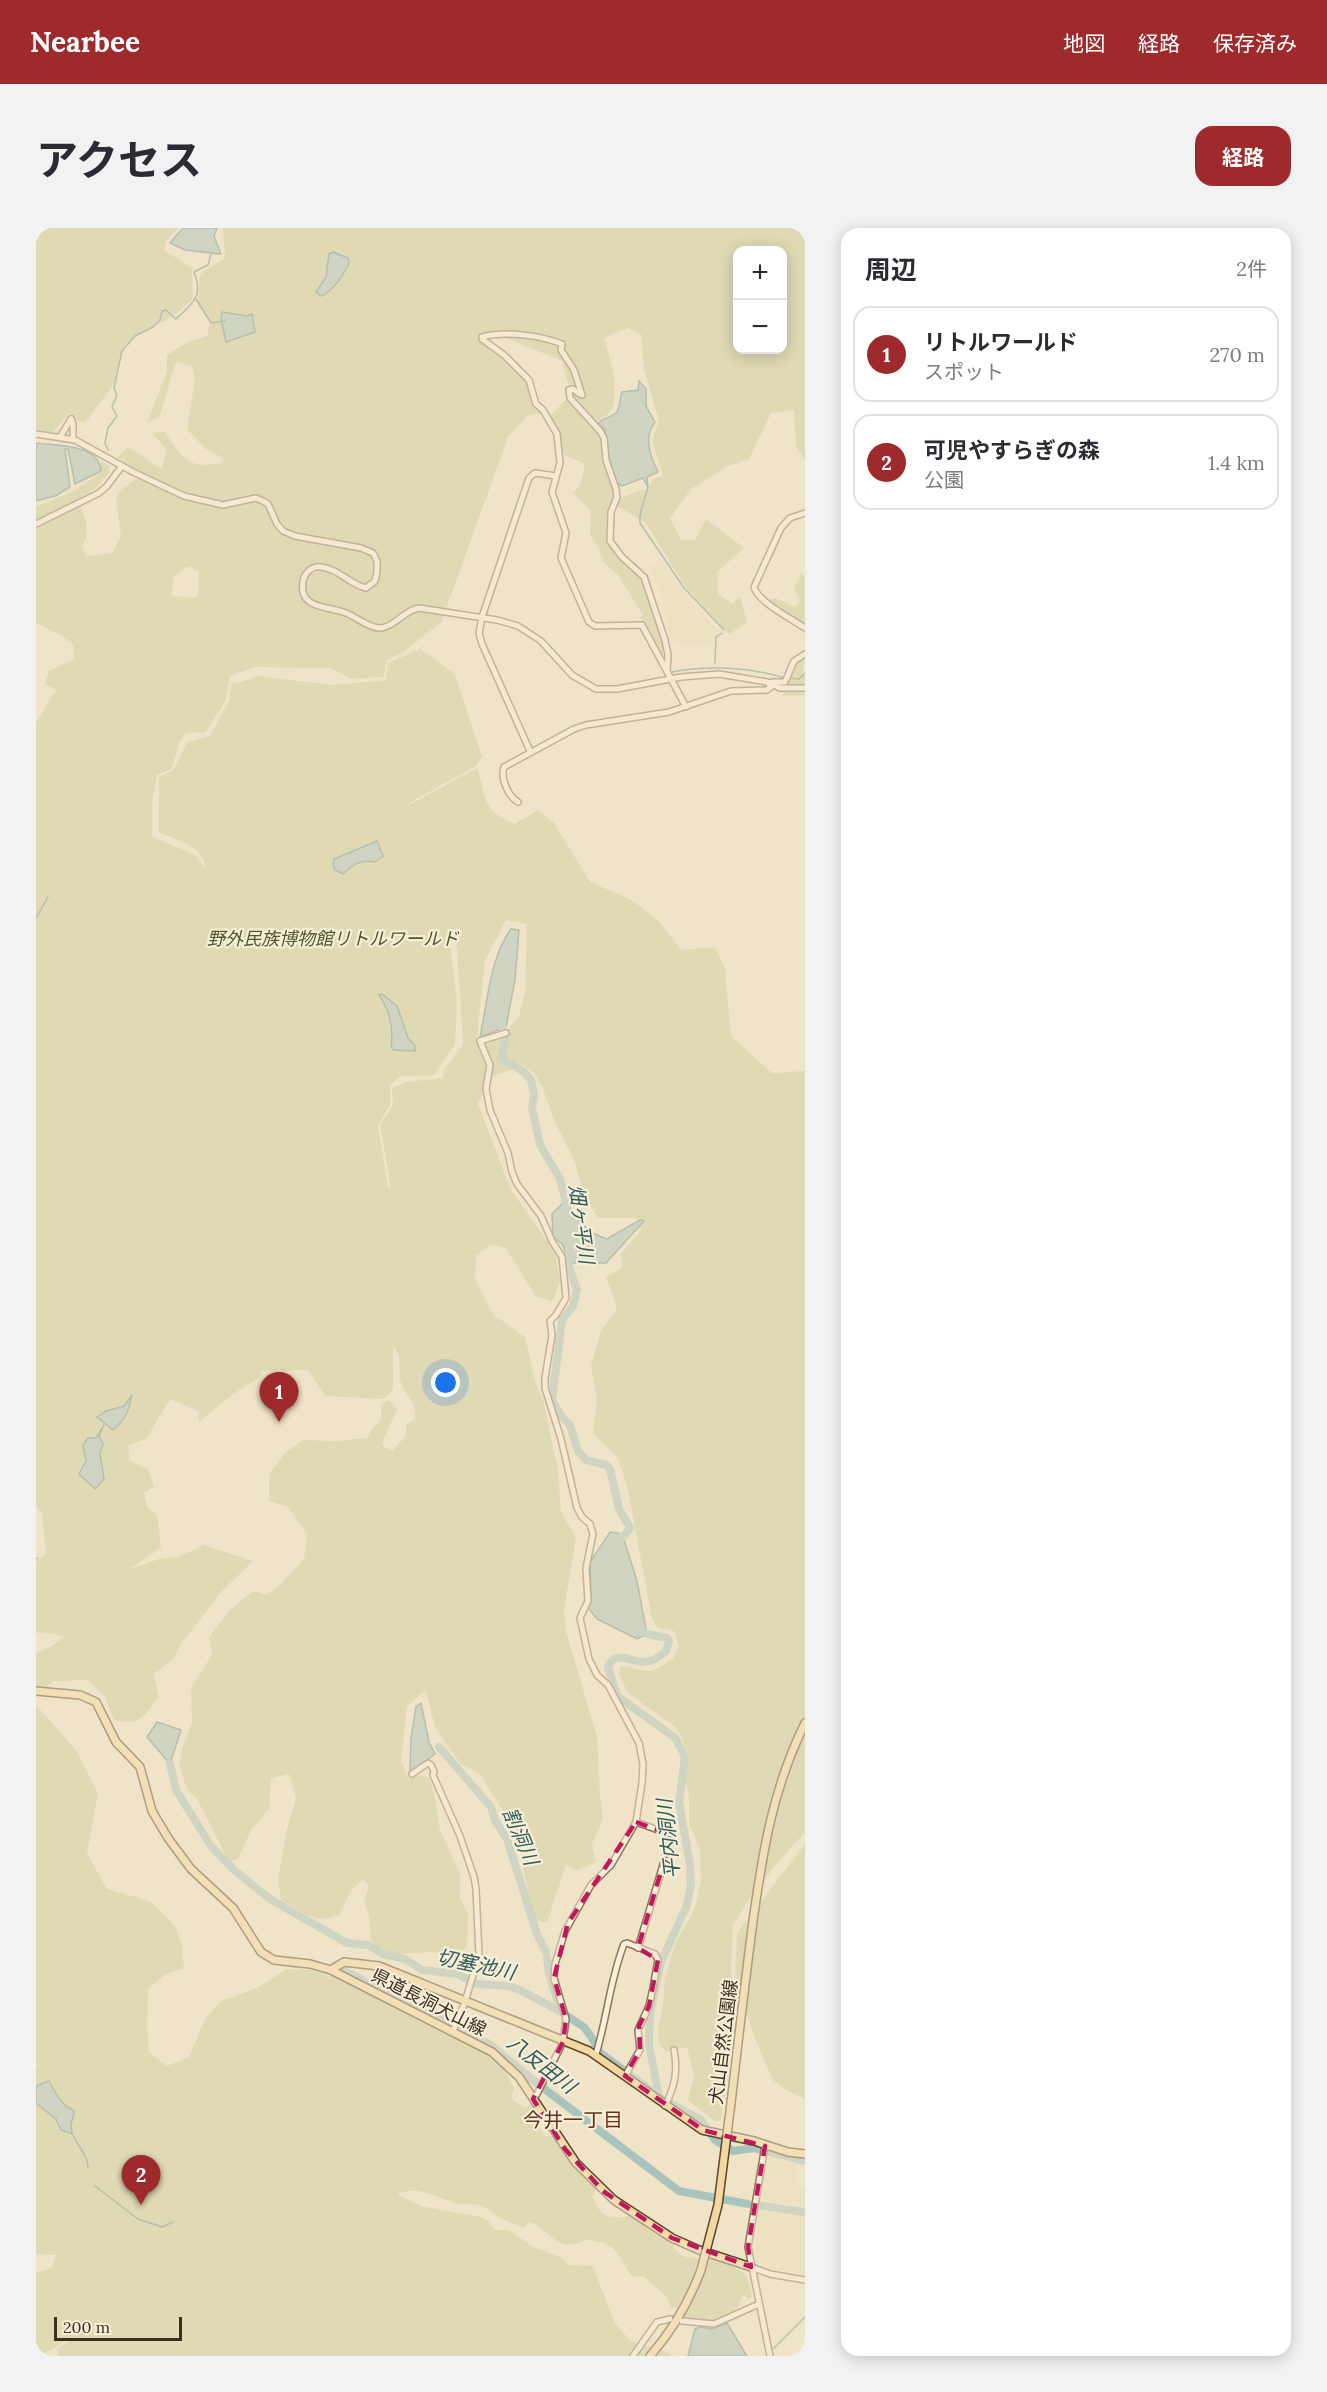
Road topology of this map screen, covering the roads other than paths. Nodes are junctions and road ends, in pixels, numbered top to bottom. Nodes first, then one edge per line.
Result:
1 (36, 434) edge
2 (60, 437) junction
3 (73, 439) junction
4 (122, 466) junction
5 (556, 476) junction
6 (805, 513) edge
7 (36, 524) edge
8 (482, 617) junction
9 (805, 628) edge
10 (805, 654) edge
11 (667, 671) junction
12 (671, 679) junction
13 (771, 685) junction
14 (805, 688) edge
15 (686, 707) junction
16 (530, 751) junction
17 (518, 802) dead end
18 (503, 1034) dead end
19 (36, 1691) edge
20 (805, 1723) edge
21 (412, 1774) dead end
22 (636, 1822) junction
23 (638, 1948) junction
24 (331, 1971) junction
25 (465, 2002) junction
26 (454, 2028) junction
27 (563, 2040) junction
28 (674, 2050) dead end
29 (596, 2054) junction
30 (626, 2074) junction
31 (533, 2098) junction
32 (665, 2106) junction
33 (764, 2149) junction
34 (805, 2154) edge
35 (751, 2267) junction
36 (805, 2280) edge
37 (759, 2304) junction
38 (670, 2319) dead end
39 (682, 2321) dead end
40 (633, 2356) edge
41 (650, 2356) edge
42 (770, 2356) edge

1 - 2 street
2 - 3 street
2 - 3 street
3 - 4 street
4 - 7 street
4 - 8 street
5 - 8 street
5 - 11 street
5 - 11 street
6 - 9 street
8 - 12 street
8 - 16 street
10 - 13 street
11 - 12 street
12 - 13 street
12 - 15 street
13 - 14 street
13 - 15 street
15 - 16 street
16 - 17 street
18 - 22 street
19 - 24 main road, 県道長洞犬山線
20 - 41 main road, 犬山自然公園線, bridge
21 - 25 street
22 - 23 street
22 - 27 street
23 - 29 street
23 - 30 street
24 - 25 main road, 県道長洞犬山線
24 - 26 main road, 県道長洞犬山線
25 - 26 street
25 - 27 main road, 県道長洞犬山線
26 - 31 main road, 県道長洞犬山線
27 - 29 main road, 県道長洞犬山線
27 - 31 street
28 - 32 street
29 - 30 main road, 県道長洞犬山線
30 - 32 main road, 県道長洞犬山線
31 - 35 main road, 県道長洞犬山線
32 - 33 main road, 県道長洞犬山線
33 - 34 main road, 県道長洞犬山線
33 - 35 street
35 - 36 street
35 - 37 street
37 - 39 street
37 - 42 street
38 - 40 street

